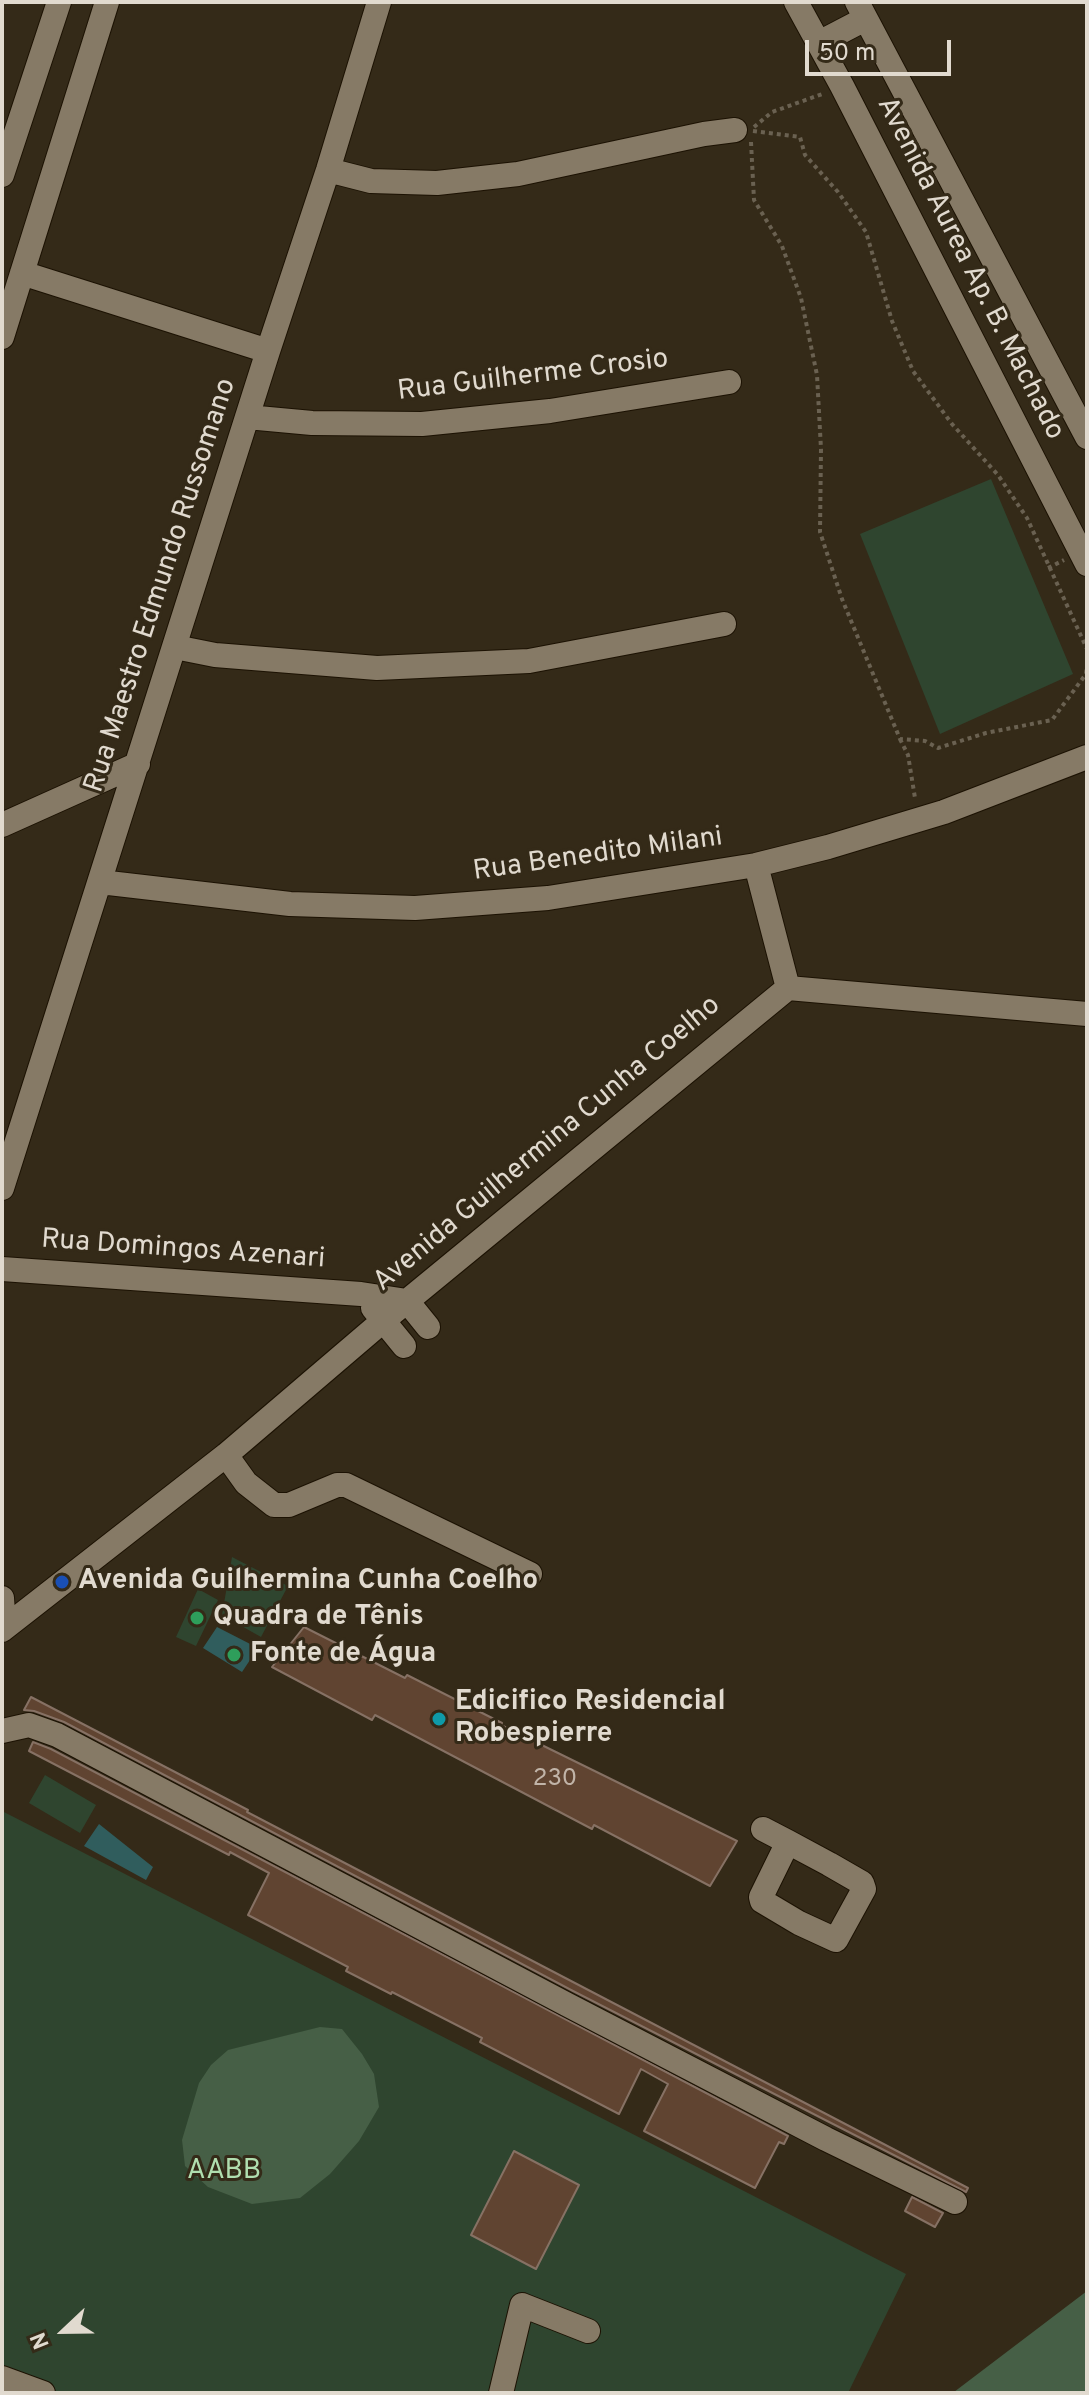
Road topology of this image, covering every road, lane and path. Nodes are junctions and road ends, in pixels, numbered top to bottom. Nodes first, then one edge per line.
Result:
1 (59, 2) edge
2 (107, 2) edge
3 (379, 2) edge
4 (796, 2) edge
5 (861, 10) edge
6 (819, 43) junction
7 (842, 86) junction
8 (743, 130) junction
9 (328, 170) junction
10 (2, 175) edge
11 (22, 273) junction
12 (2, 337) edge
13 (268, 351) junction
14 (729, 382) dead end
15 (247, 417) junction
16 (1087, 437) edge
17 (1087, 564) edge
18 (724, 624) dead end
19 (175, 647) junction
20 (1087, 649) edge
21 (1087, 665) edge
22 (900, 739) junction
23 (1087, 757) edge
24 (138, 764) junction
25 (920, 819) junction
26 (2, 825) edge
27 (756, 865) junction
28 (100, 882) junction
29 (788, 988) junction
30 (1087, 1014) edge
31 (2, 1188) edge
32 (2, 1269) edge
33 (361, 1294) junction
34 (407, 1301) junction
35 (384, 1320) junction
36 (428, 1327) dead end
37 (404, 1346) dead end
38 (226, 1455) junction
39 (530, 1574) dead end
40 (2, 1598) edge
41 (3, 1629) edge
42 (2, 1731) edge
43 (57, 1735) junction
44 (2, 1747) edge
45 (763, 1829) dead end
46 (788, 1842) dead end
47 (955, 2202) dead end
48 (588, 2331) dead end
49 (2, 2378) edge
50 (43, 2393) edge
51 (501, 2393) edge

1 - 10 street
2 - 11 street
3 - 9 street, Rua Maestro Edmundo Russomano
4 - 6 street, Avenida Aurea Ap. B. Machado
5 - 6 street
5 - 16 street, Avenida Aurea Ap. B. Machado
6 - 7 street, Avenida Aurea Ap. B. Machado
7 - 8 path
7 - 17 street, Avenida Aurea Ap. B. Machado
8 - 9 street
8 - 20 path
8 - 22 path
9 - 13 street, Rua Maestro Edmundo Russomano
11 - 12 street
11 - 13 street
13 - 15 street, Rua Maestro Edmundo Russomano
14 - 15 street, Rua Guilherme Crosio
15 - 19 street, Rua Maestro Edmundo Russomano
18 - 19 street
19 - 24 street, Rua Maestro Edmundo Russomano
21 - 22 path
22 - 25 path
23 - 25 street, Rua Benedito Milani
24 - 26 street
24 - 28 street, Rua Maestro Edmundo Russomano
25 - 27 street, Rua Benedito Milani
27 - 28 street, Rua Benedito Milani
27 - 29 street
28 - 31 street, Rua Maestro Edmundo Russomano
29 - 30 street
29 - 34 street, Avenida Guilhermina Cunha Coelho
32 - 33 street, Rua Domingos Azenari
33 - 34 street, Rua Domingos Azenari
33 - 35 street, Rua Domingos Azenari
34 - 35 street, Avenida Guilhermina Cunha Coelho
34 - 36 street
35 - 37 street, Rua Domingos Azenari
35 - 38 street, Avenida Guilhermina Cunha Coelho
38 - 39 street
38 - 41 street, Avenida Guilhermina Cunha Coelho
40 - 41 street
42 - 43 street
43 - 44 street
43 - 47 street
45 - 46 street
48 - 51 street
49 - 50 street

